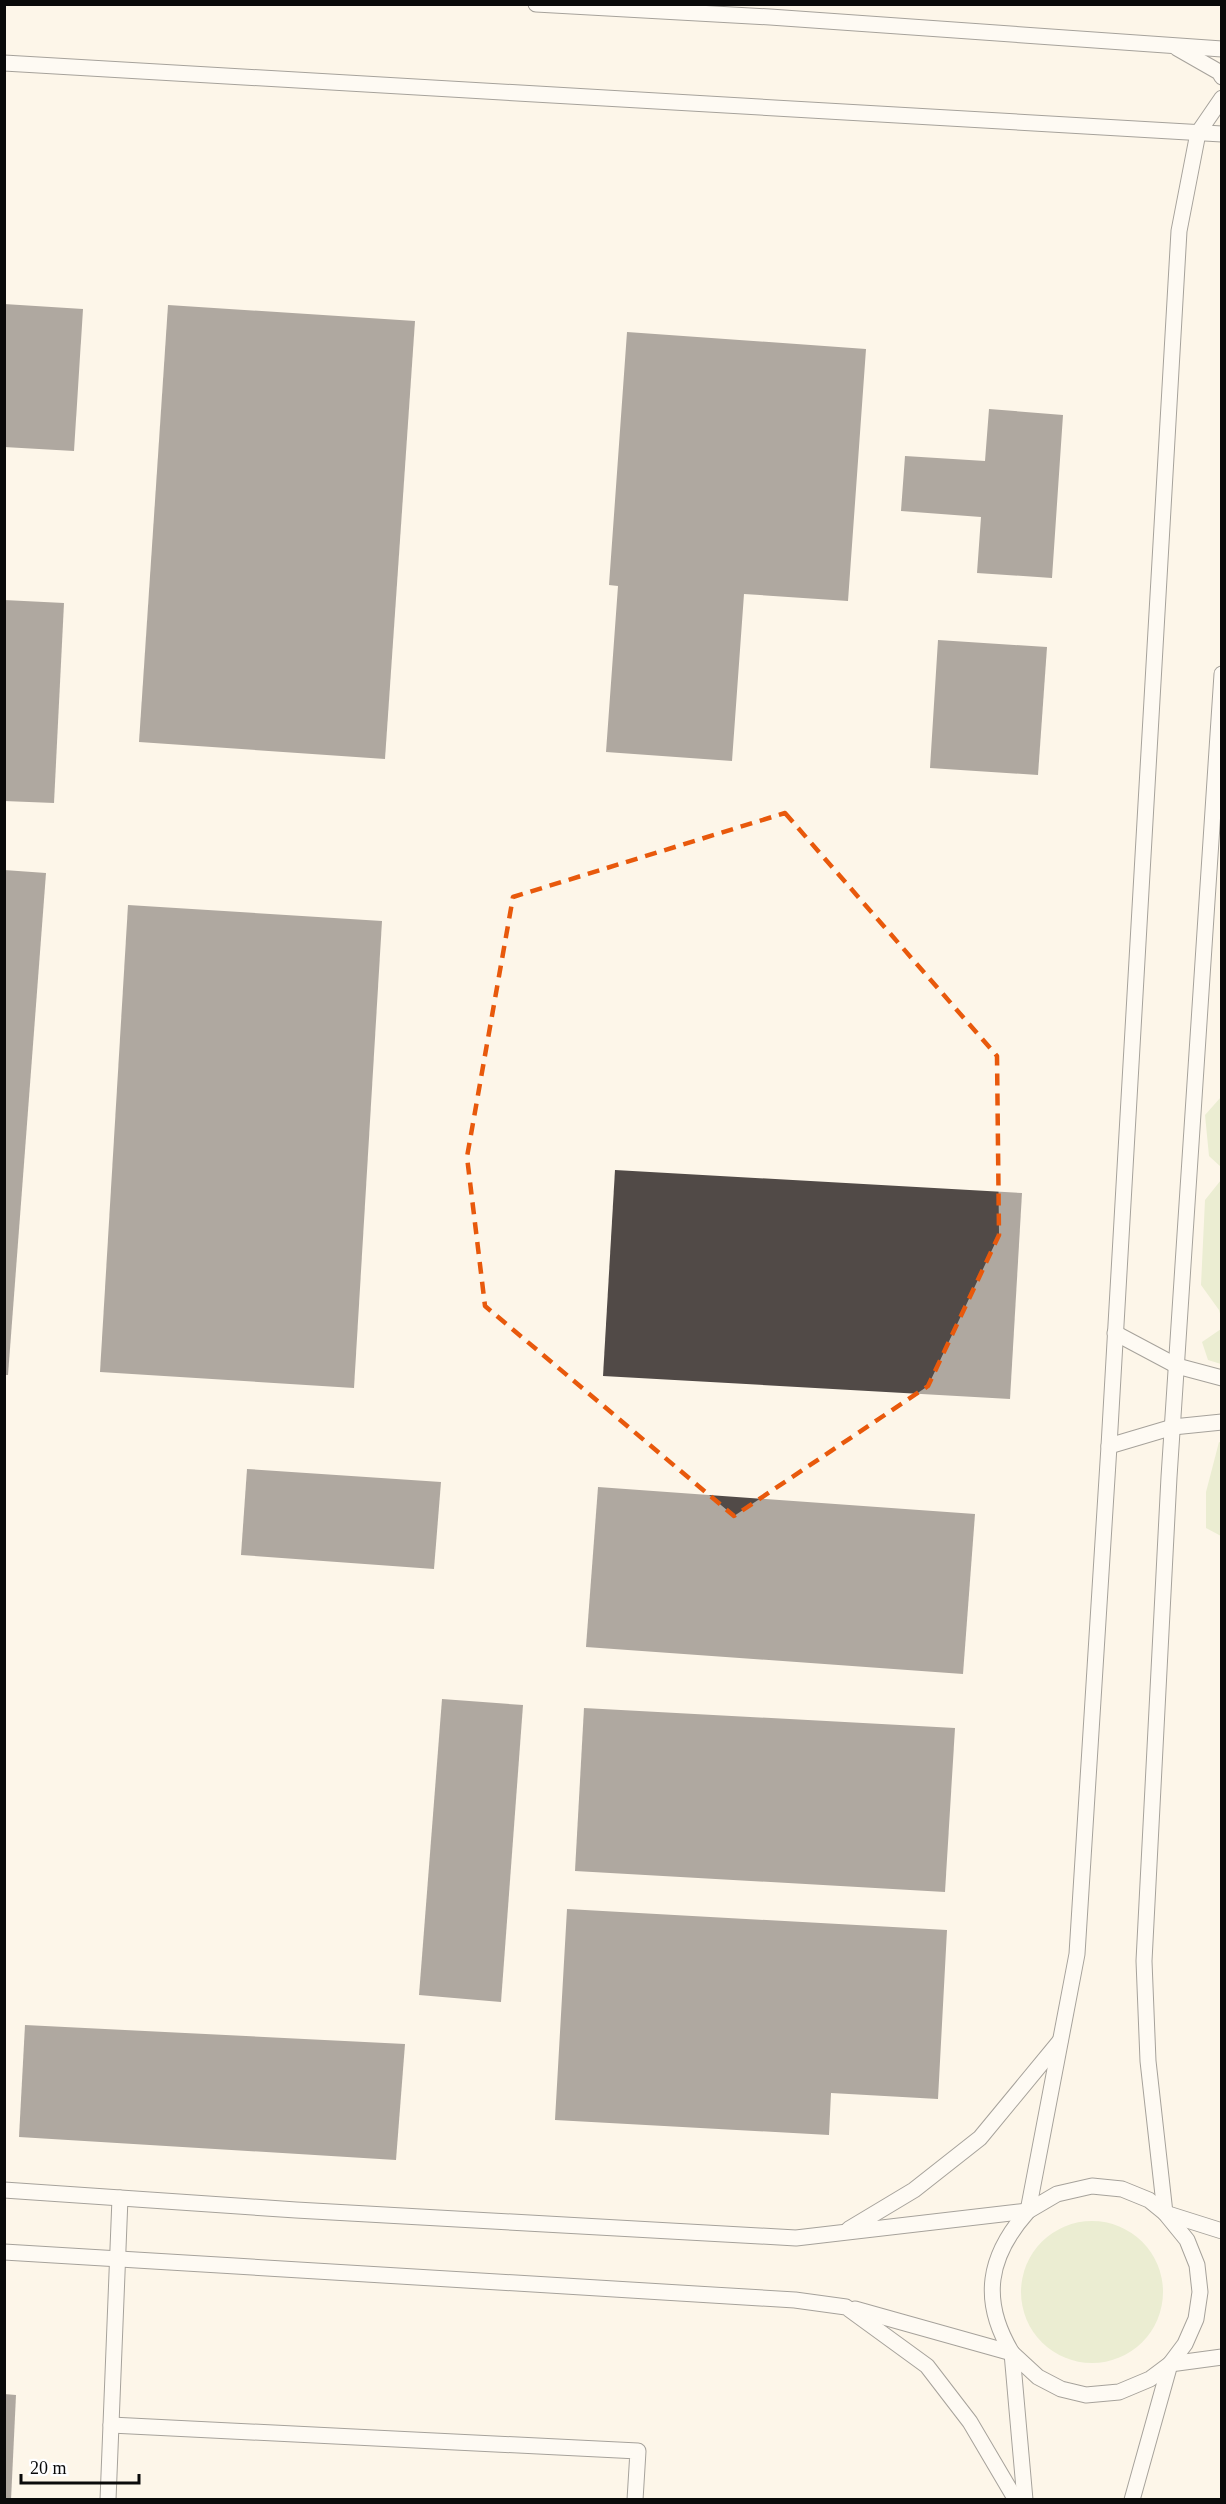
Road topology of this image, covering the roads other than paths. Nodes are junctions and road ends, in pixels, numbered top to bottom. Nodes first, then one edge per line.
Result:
1 (536, 4) edge
2 (1172, 45) junction
3 (1221, 49) edge
4 (4, 63) edge
5 (1221, 77) edge
6 (1221, 98) edge
7 (1198, 133) junction
8 (1221, 134) edge
9 (1221, 674) edge
10 (1115, 1333) junction
11 (1177, 1366) junction
12 (1221, 1378) edge
13 (1221, 1422) edge
14 (1173, 1426) junction
15 (1109, 1446) junction
16 (1062, 2039) junction
17 (4, 2190) edge
18 (120, 2198) junction
19 (1028, 2211) junction
20 (1165, 2212) junction
21 (1221, 2231) edge
22 (845, 2232) junction
23 (4, 2252) edge
24 (118, 2259) junction
25 (846, 2307) junction
26 (1012, 2353) junction
27 (1221, 2357) edge
28 (1170, 2364) junction
29 (111, 2425) junction
30 (108, 2499) edge
31 (635, 2499) edge
32 (1016, 2499) edge
33 (1025, 2499) edge
34 (1132, 2499) edge

1 - 2 lane
2 - 3 lane
2 - 5 lane
4 - 7 lane
6 - 7 lane
7 - 8 lane
7 - 10 lane
9 - 11 lane
10 - 11 lane
10 - 15 lane
11 - 12 lane
11 - 14 lane
13 - 14 lane
14 - 15 lane
14 - 20 lane
15 - 16 lane
16 - 19 lane
16 - 22 lane
17 - 18 lane
18 - 22 lane
18 - 24 lane
19 - 20 lane
19 - 22 lane
19 - 26 lane
20 - 21 lane
20 - 28 lane
23 - 24 lane
24 - 25 lane
24 - 29 lane
25 - 26 lane
25 - 32 lane
26 - 28 lane
26 - 33 lane
27 - 28 lane
28 - 34 lane
29 - 30 lane
29 - 31 lane

